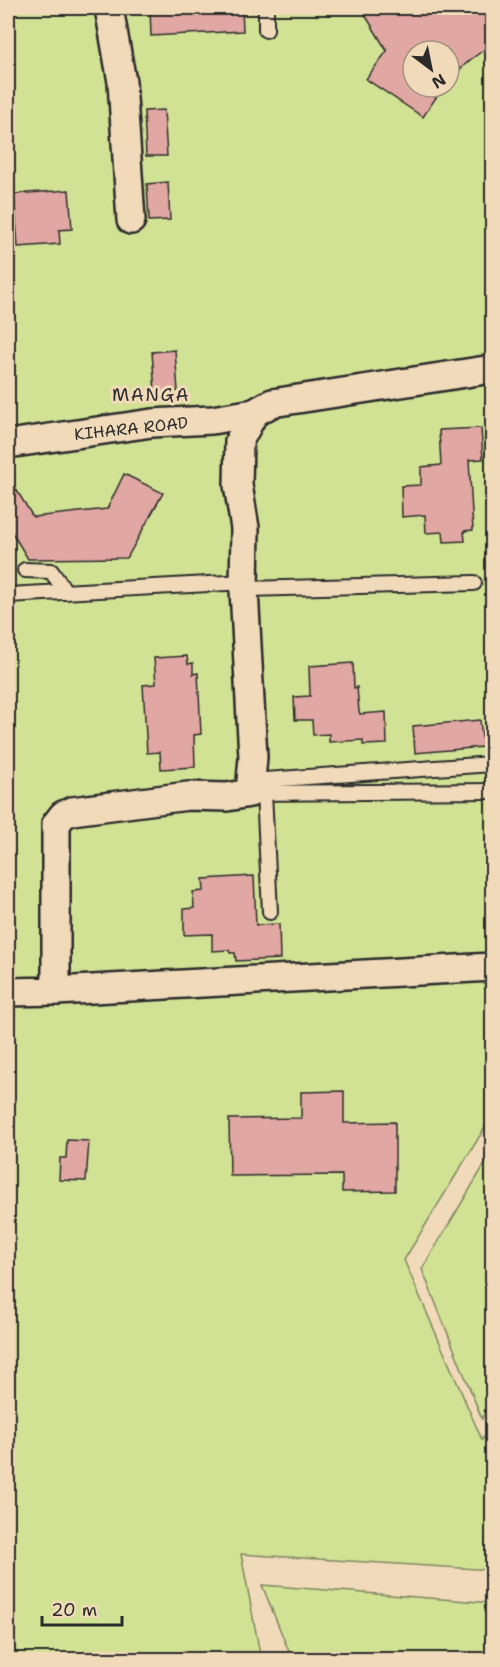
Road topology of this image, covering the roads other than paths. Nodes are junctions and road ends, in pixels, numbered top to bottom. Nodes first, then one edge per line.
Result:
1 (109, 8) edge
2 (266, 8) edge
3 (266, 30) dead end
4 (131, 220) dead end
5 (492, 369) edge
6 (254, 413) junction
7 (8, 444) edge
8 (25, 570) dead end
9 (474, 584) dead end
10 (244, 586) junction
11 (66, 592) junction
12 (8, 595) edge
13 (492, 764) edge
14 (255, 789) junction
15 (492, 790) edge
16 (270, 912) dead end
17 (492, 967) edge
18 (56, 991) junction
19 (8, 992) edge

1 - 4 street
2 - 3 lane
5 - 6 street, KIHARA ROAD
6 - 7 street, KIHARA ROAD
6 - 10 street
8 - 11 lane
9 - 10 lane
10 - 11 lane
10 - 14 street
11 - 12 lane
13 - 14 lane
14 - 15 lane
14 - 16 lane
14 - 18 street
17 - 18 street
18 - 19 street

